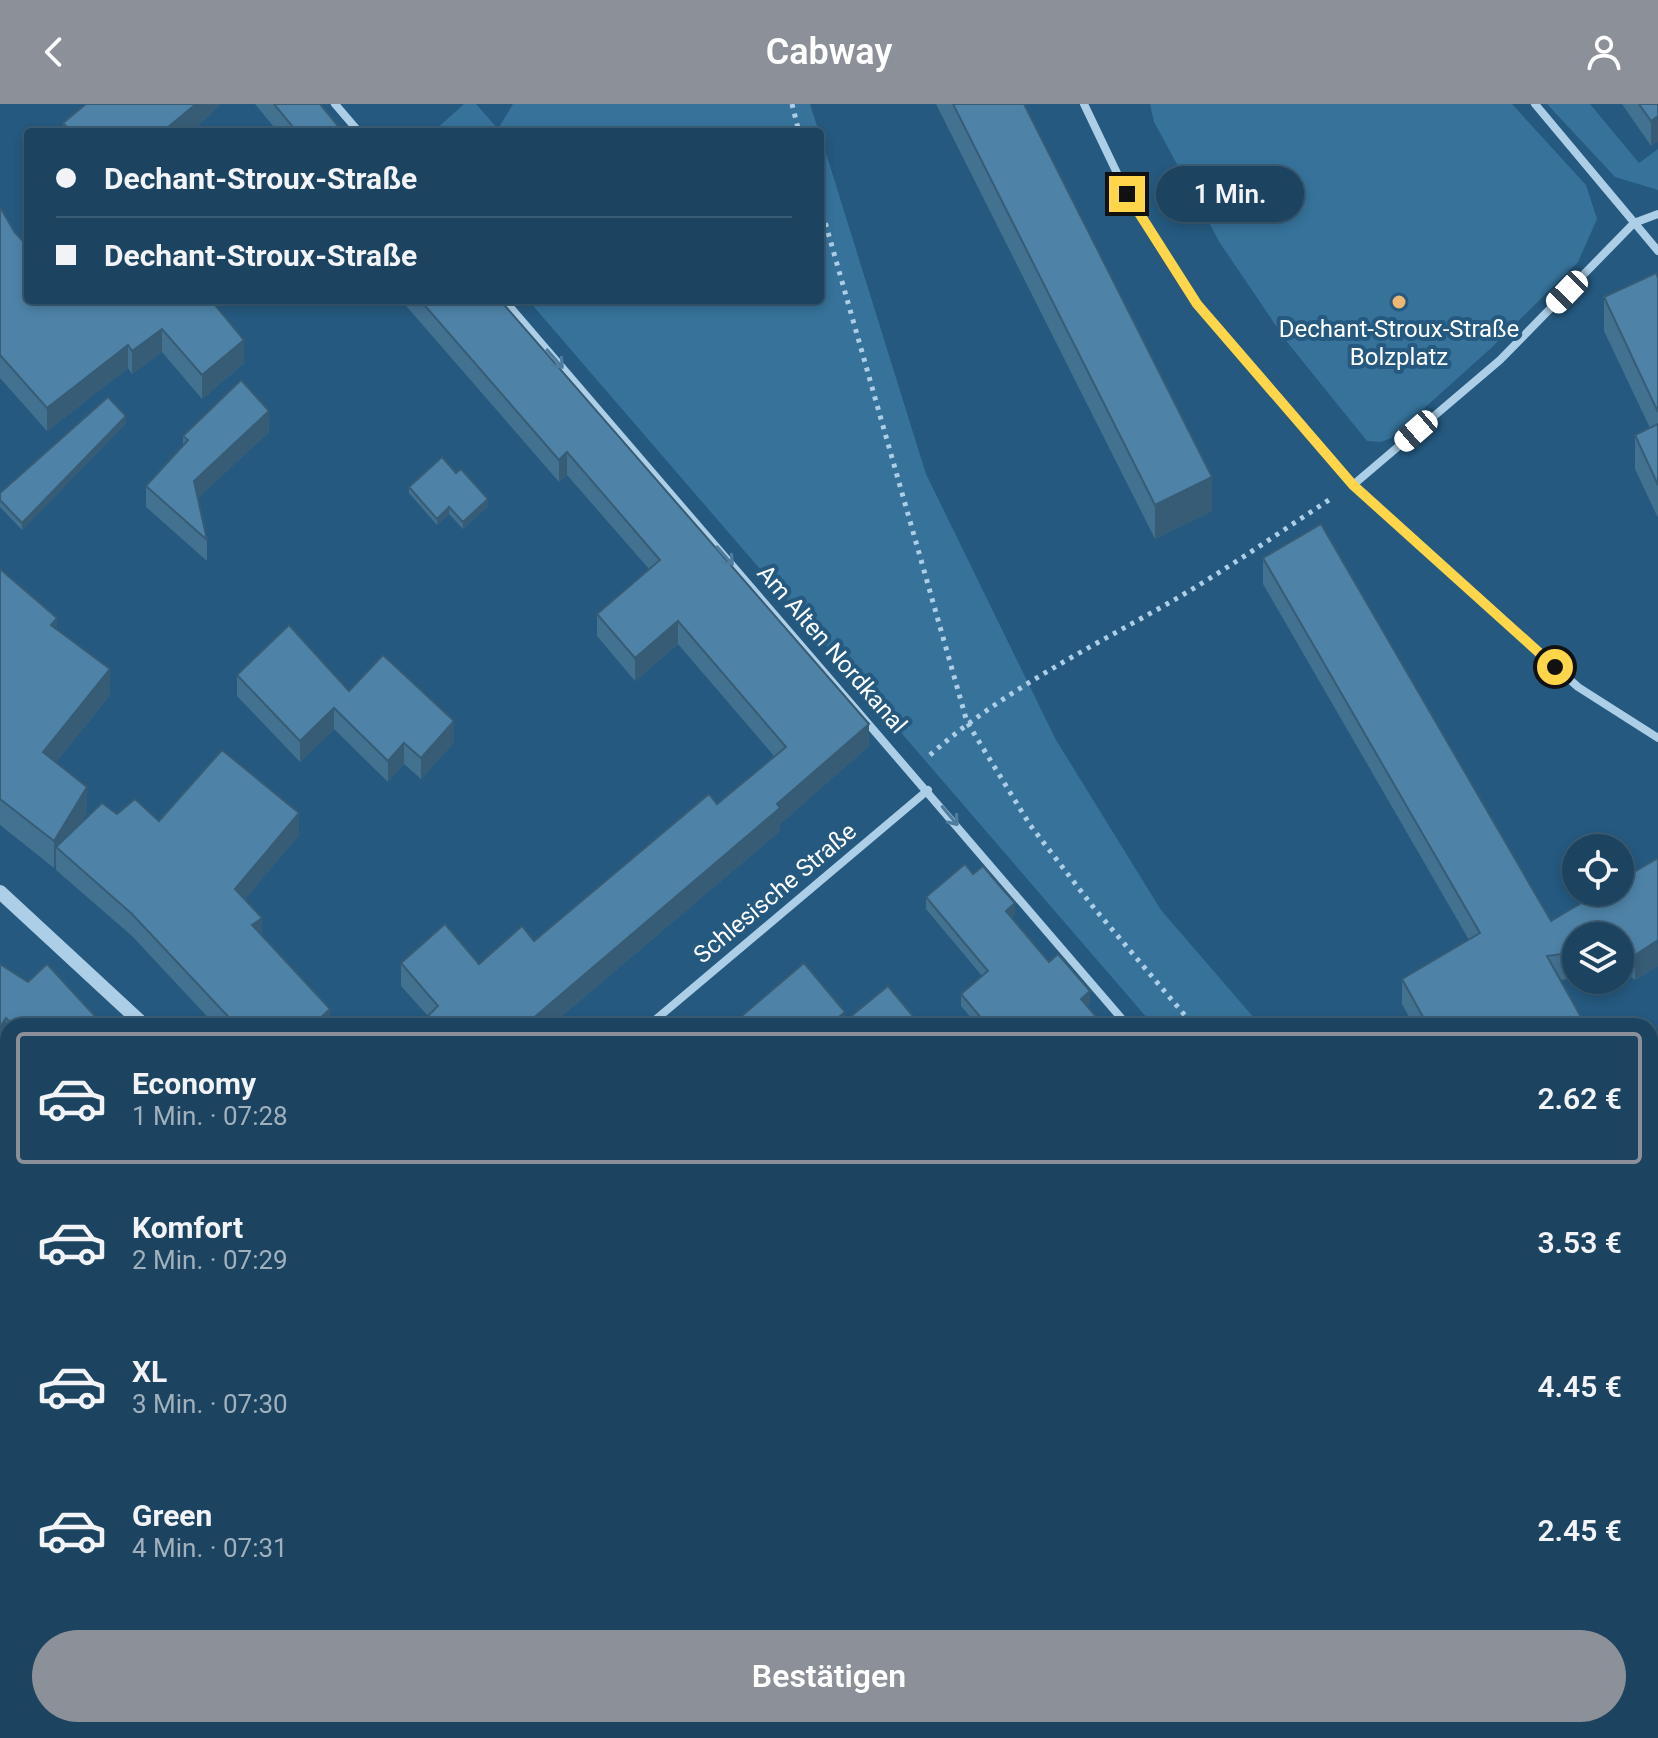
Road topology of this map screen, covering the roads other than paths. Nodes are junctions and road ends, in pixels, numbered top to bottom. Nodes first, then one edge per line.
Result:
1 (335, 104) edge
2 (1084, 104) edge
3 (1535, 104) edge
4 (356, 128) edge
5 (1658, 214) edge
6 (1634, 223) junction
7 (1658, 251) edge
8 (507, 304) edge
9 (1353, 485) junction
10 (1658, 738) edge
11 (928, 790) junction
12 (0, 892) edge
13 (136, 1018) edge
14 (657, 1018) edge
15 (1121, 1018) edge

1 - 4 street
2 - 9 street
3 - 6 street
5 - 6 street
6 - 7 street
6 - 9 street
8 -> 11 street, Am Alten Nordkanal
9 - 10 street
11 - 14 street, Schlesische Straße
11 -> 15 street, Am Alten Nordkanal
12 - 13 street

